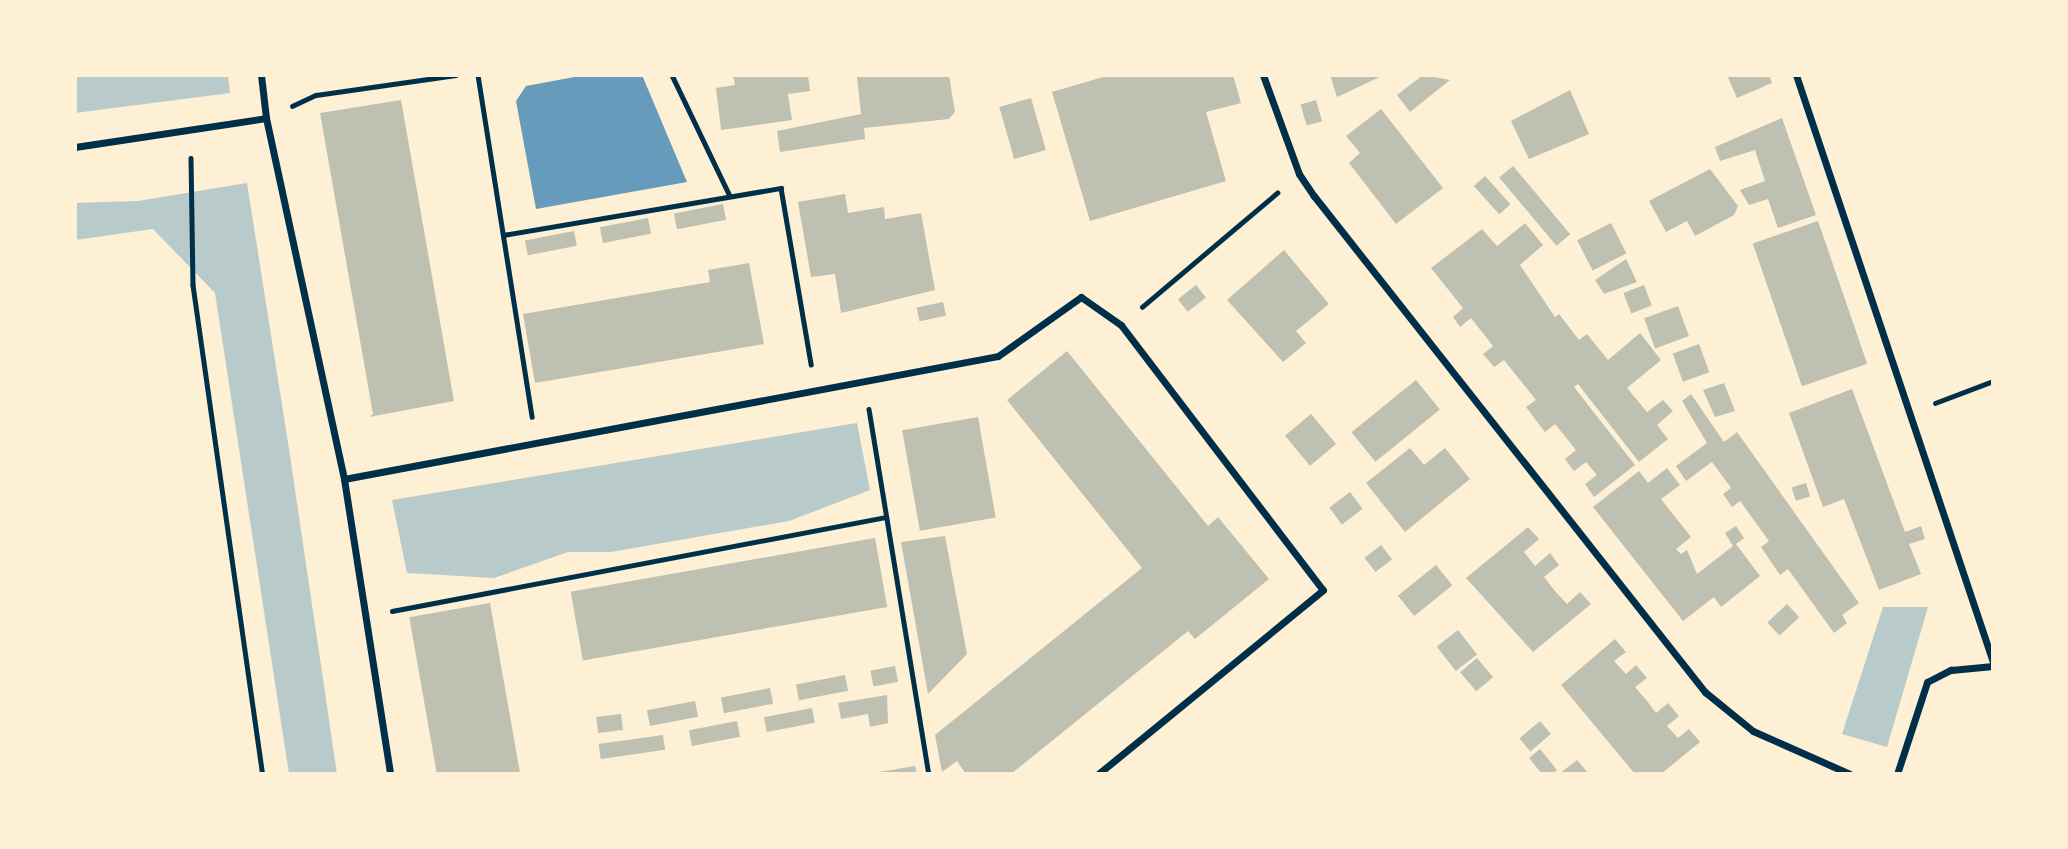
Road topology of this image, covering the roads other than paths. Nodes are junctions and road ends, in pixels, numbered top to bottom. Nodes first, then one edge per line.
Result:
1 (261, 75) edge
2 (1263, 75) edge
3 (1796, 75) edge
4 (265, 118) junction
5 (75, 147) edge
6 (344, 479) junction
7 (1993, 664) edge
8 (390, 774) edge
9 (1098, 774) edge
10 (1850, 774) edge
11 (1897, 774) edge

1 - 4 street
2 - 10 street
3 - 7 street
4 - 5 street
4 - 6 street
6 - 8 street
6 - 9 street
7 - 11 street

